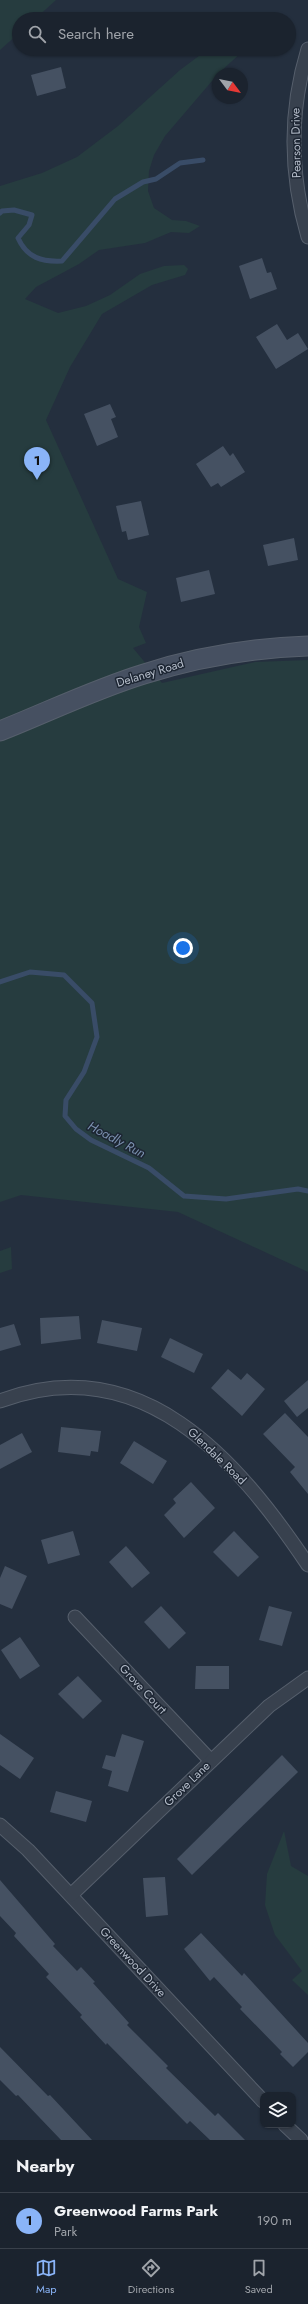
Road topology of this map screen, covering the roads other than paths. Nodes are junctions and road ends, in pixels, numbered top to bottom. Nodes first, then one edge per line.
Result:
1 (308, 49) edge
2 (308, 238) edge
3 (308, 646) edge
4 (0, 730) edge
5 (0, 1401) edge
6 (308, 1565) edge
7 (76, 1617) dead end
8 (308, 1678) edge
9 (211, 1761) junction
10 (0, 1825) edge
11 (71, 1895) junction
12 (260, 2099) edge
13 (288, 2128) edge
14 (301, 2140) edge

1 - 2 street, Pearson Drive
3 - 4 street, Delaney Road
5 - 6 street, Glendale Road
7 - 9 street, Grove Court
8 - 9 street, Grove Lane
9 - 11 street, Grove Lane
10 - 11 street, Greenwood Drive
11 - 12 street, Greenwood Drive
13 - 14 street

